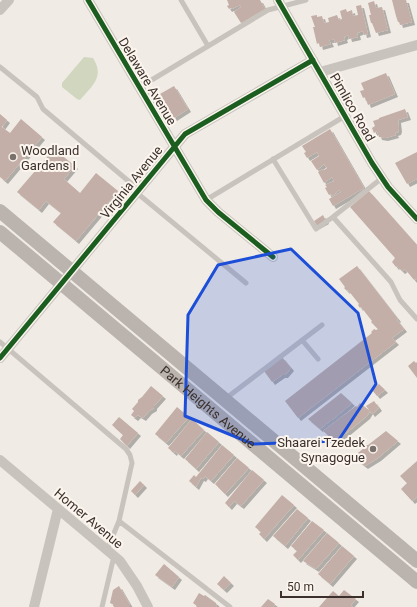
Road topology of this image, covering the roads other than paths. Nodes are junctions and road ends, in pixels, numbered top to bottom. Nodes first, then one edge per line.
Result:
1 (9, 0) edge
2 (181, 0) edge
3 (306, 0) edge
4 (90, 1) edge
5 (280, 3) edge
6 (0, 10) edge
7 (417, 45) edge
8 (208, 46) junction
9 (313, 60) junction
10 (0, 67) edge
11 (320, 72) junction
12 (140, 87) junction
13 (345, 116) junction
14 (175, 146) junction
15 (273, 159) junction
16 (382, 178) junction
17 (138, 192) junction
18 (206, 200) junction
19 (0, 211) edge
20 (333, 217) junction
21 (417, 219) edge
22 (0, 232) edge
23 (272, 257) dead end
24 (72, 271) junction
25 (246, 283) dead end
26 (62, 284) junction
27 (417, 319) edge
28 (322, 325) dead end
29 (302, 340) junction
30 (0, 342) edge
31 (8, 348) junction
32 (0, 358) edge
33 (318, 359) dead end
34 (224, 399) junction
35 (0, 460) edge
36 (335, 503) junction
37 (58, 509) junction
38 (120, 521) junction
39 (110, 553) junction
40 (416, 558) edge
41 (417, 582) edge
42 (34, 607) edge
43 (102, 607) edge
44 (148, 607) edge
45 (230, 607) edge

1 - 6 street
2 - 8 lane
3 - 5 lane
4 - 12 street, Delaware Avenue
5 - 8 lane
5 - 9 street, Pimlico Road
7 - 11 street
8 - 12 lane
9 - 11 street, Pimlico Road
9 - 14 street, Virginia Avenue
10 - 17 lane
11 - 13 street, Pimlico Road
12 - 14 street, Delaware Avenue
13 - 15 lane
13 - 16 street, Pimlico Road
14 - 17 street, Virginia Avenue
14 - 18 street, Delaware Avenue
15 - 18 lane
15 - 20 lane
16 - 20 lane
16 - 21 street, Pimlico Road
17 - 24 street, Virginia Avenue
17 - 25 lane
18 - 23 street, Delaware Avenue
19 - 24 main road, Park Heights Avenue
20 - 27 lane
22 - 26 main road, Park Heights Avenue
24 - 26 street, Virginia Avenue
24 - 34 main road, Park Heights Avenue
26 - 31 street, Virginia Avenue
26 - 36 main road, Park Heights Avenue
28 - 29 lane
29 - 33 lane
29 - 34 lane
30 - 31 lane
31 - 32 street, Virginia Avenue
31 - 38 lane
34 - 36 main road, Park Heights Avenue
35 - 37 street, Homer Avenue
36 - 40 main road, Park Heights Avenue
36 - 41 main road, Park Heights Avenue
37 - 39 street, Homer Avenue
37 - 42 street
38 - 39 lane
38 - 45 lane
39 - 43 lane
39 - 44 street, Homer Avenue

